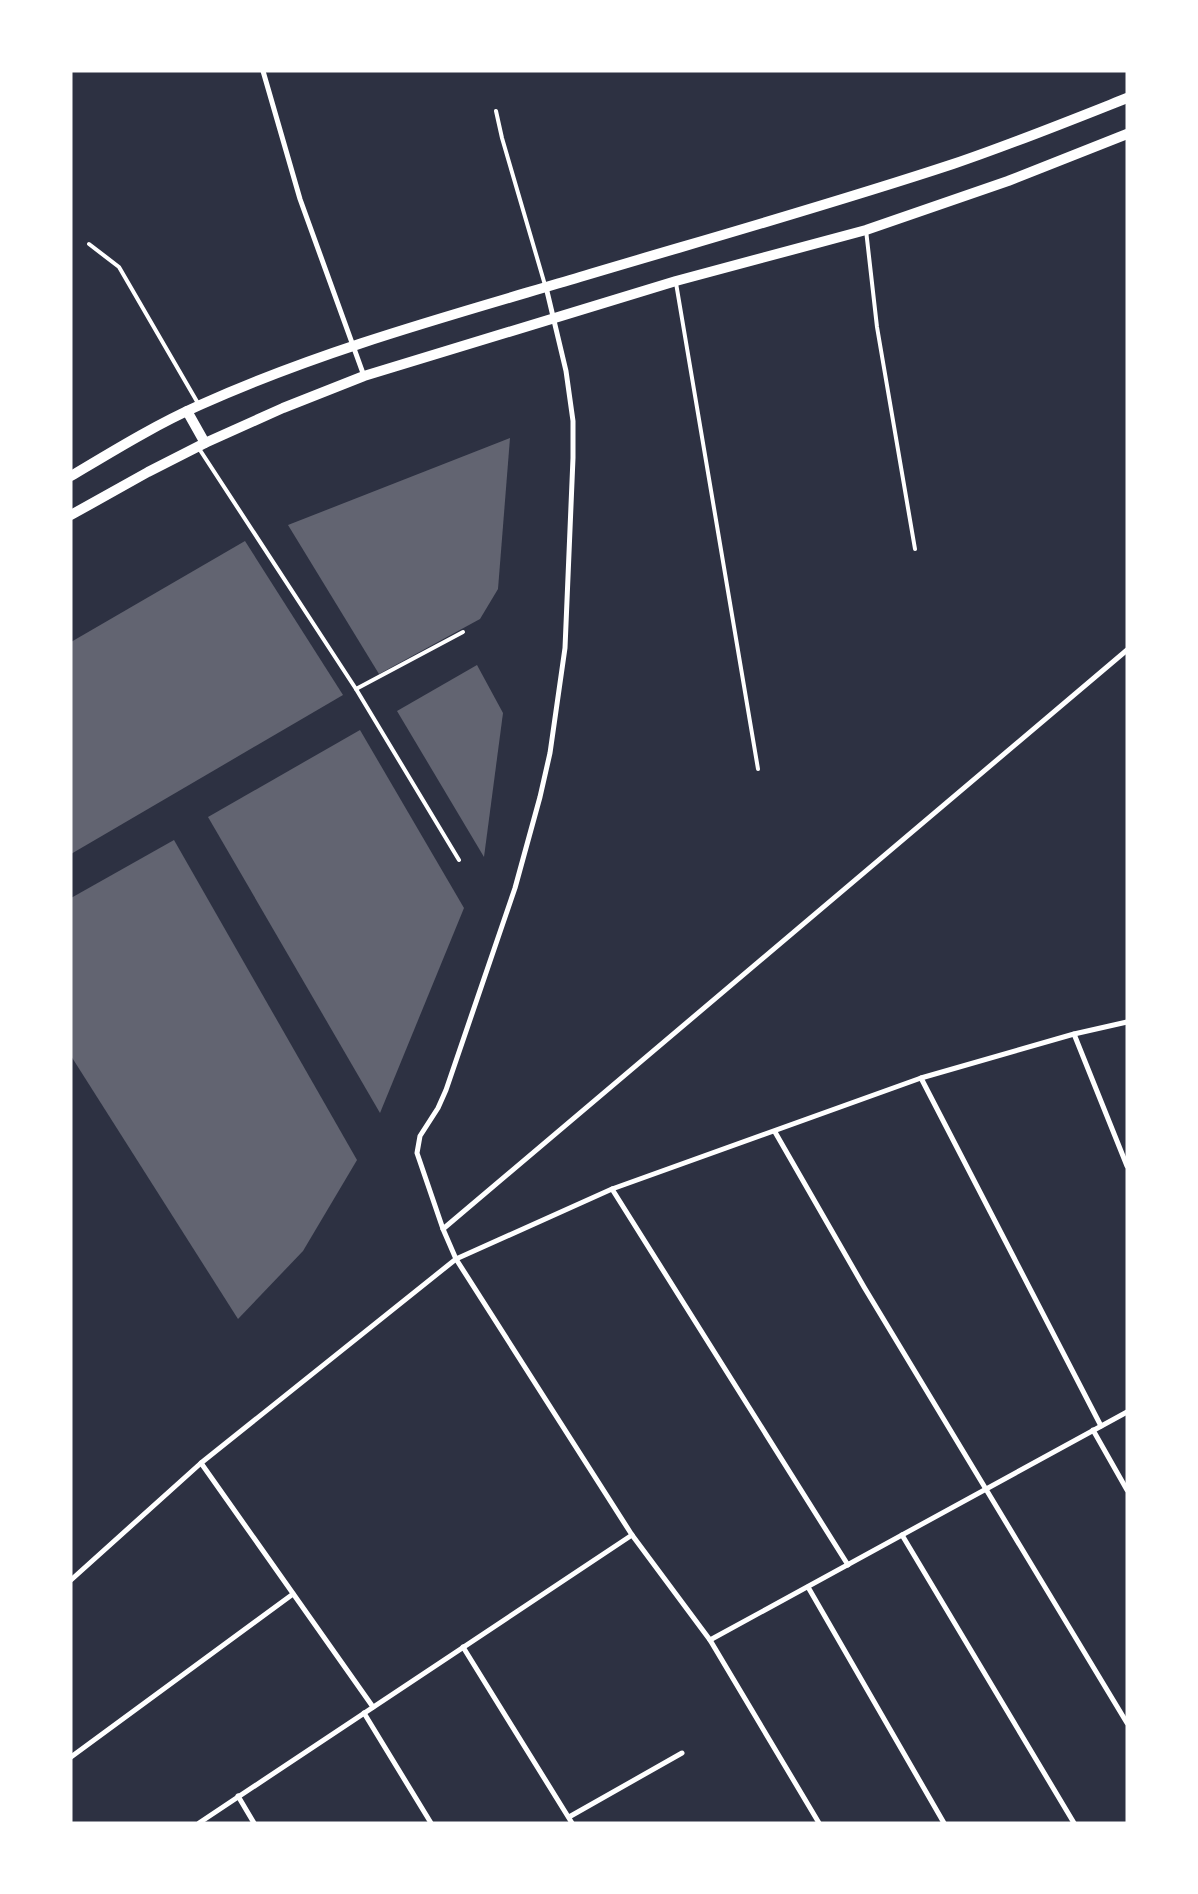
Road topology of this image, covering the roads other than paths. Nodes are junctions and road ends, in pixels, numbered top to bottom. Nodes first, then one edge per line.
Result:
1 (263, 71) edge
2 (1127, 98) edge
3 (496, 111) dead end
4 (1127, 134) edge
5 (866, 230) junction
6 (89, 244) dead end
7 (676, 281) junction
8 (546, 287) junction
9 (554, 317) junction
10 (353, 345) junction
11 (364, 376) junction
12 (199, 405) junction
13 (188, 410) junction
14 (201, 445) junction
15 (71, 476) edge
16 (71, 515) edge
17 (915, 549) dead end
18 (463, 632) dead end
19 (1127, 650) edge
20 (356, 689) junction
21 (758, 769) dead end
22 (459, 860) dead end
23 (1127, 1022) edge
24 (1074, 1034) junction
25 (921, 1078) junction
26 (775, 1132) junction
27 (1127, 1166) edge
28 (612, 1189) junction
29 (443, 1229) junction
30 (456, 1259) junction
31 (1127, 1412) edge
32 (1101, 1426) junction
33 (1093, 1430) junction
34 (200, 1463) junction
35 (986, 1489) junction
36 (1127, 1490) edge
37 (632, 1534) junction
38 (902, 1535) junction
39 (848, 1565) junction
40 (71, 1580) edge
41 (808, 1587) junction
42 (293, 1594) junction
43 (710, 1640) junction
44 (463, 1647) junction
45 (373, 1707) junction
46 (364, 1713) junction
47 (1127, 1722) edge
48 (682, 1753) dead end
49 (71, 1757) edge
50 (238, 1796) junction
51 (571, 1820) edge
52 (199, 1823) edge
53 (254, 1823) edge
54 (431, 1823) edge
55 (819, 1823) edge
56 (944, 1823) edge
57 (1074, 1823) edge

1 - 10 street
2 - 8 main road
3 - 8 lane
4 - 5 main road
5 - 7 main road
5 - 17 lane
6 - 12 lane
7 - 9 main road
7 - 21 lane
8 - 9 street
8 - 10 main road
9 - 11 main road
9 - 29 street
10 - 11 street
10 - 12 main road
11 - 14 main road
12 - 13 main road
13 - 14 main road
13 - 15 main road
14 - 16 main road
14 - 20 lane
18 - 20 lane
19 - 29 street
20 - 22 lane
23 - 24 street
24 - 25 street
24 - 27 street
25 - 26 street
25 - 32 street
26 - 28 street
26 - 35 street
28 - 30 street
28 - 39 street
29 - 30 street
30 - 34 street
30 - 37 street
31 - 32 street
32 - 33 street
33 - 35 street
33 - 36 street
34 - 40 street
34 - 42 street
35 - 38 street
35 - 47 street
37 - 43 street
37 - 44 street
38 - 39 street
38 - 57 street
39 - 41 street
41 - 43 street
41 - 56 street
42 - 45 street
42 - 49 street
43 - 55 street
44 - 45 street
44 - 51 street
45 - 46 street
46 - 50 street
46 - 54 street
48 - 51 street
50 - 52 street
50 - 53 street

